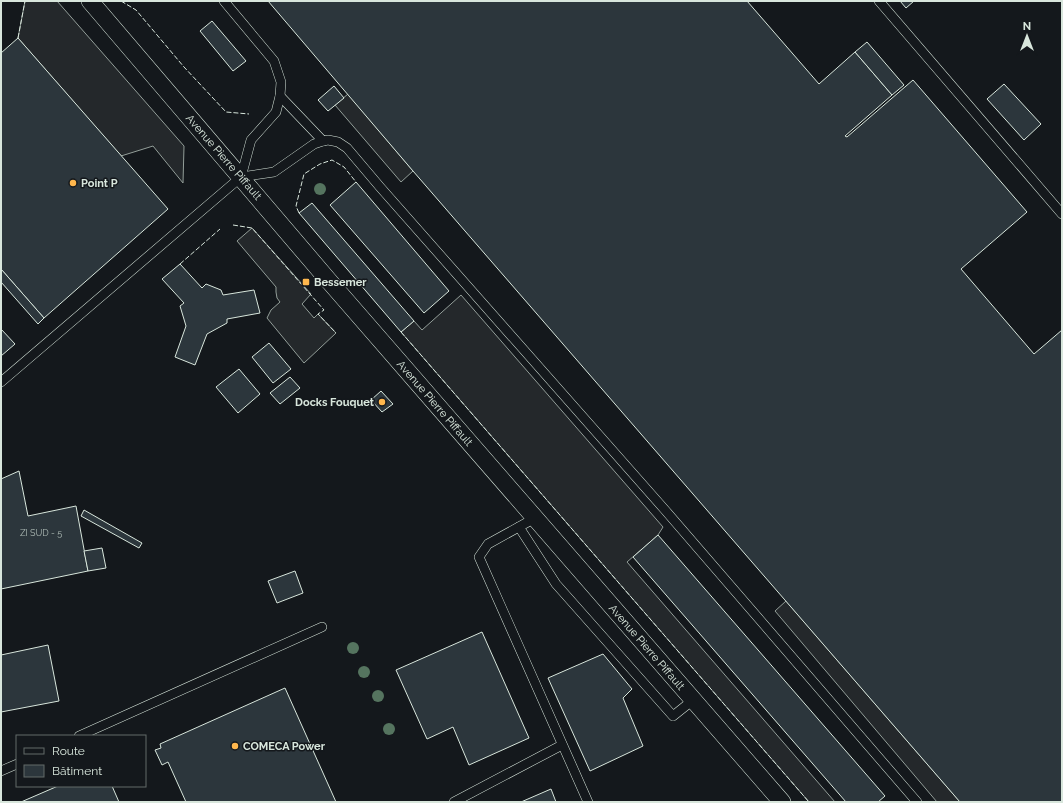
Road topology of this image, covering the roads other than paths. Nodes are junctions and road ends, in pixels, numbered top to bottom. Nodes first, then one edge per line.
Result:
1 (90, 1) edge
2 (224, 1) edge
3 (879, 1) edge
4 (280, 96) junction
5 (323, 141) junction
6 (241, 177) junction
7 (1062, 214) edge
8 (1, 382) edge
9 (535, 518) junction
10 (519, 527) junction
11 (322, 627) dead end
12 (693, 700) junction
13 (82, 735) edge
14 (562, 745) junction
15 (16, 764) edge
16 (1, 771) edge
17 (454, 802) edge
18 (588, 802) edge
19 (782, 802) edge
20 (916, 802) edge

1 - 6 street, Avenue Pierre Piffault
2 - 4 lane
3 - 7 lane
4 - 5 lane
4 - 6 lane
5 - 6 lane
5 - 20 lane
6 - 8 lane
6 - 9 street, Avenue Pierre Piffault
9 - 10 lane
9 - 12 street, Avenue Pierre Piffault
10 - 12 lane
10 - 14 lane
11 - 13 lane
12 - 19 street, Avenue Pierre Piffault
14 - 17 lane
14 - 18 lane
15 - 16 lane

